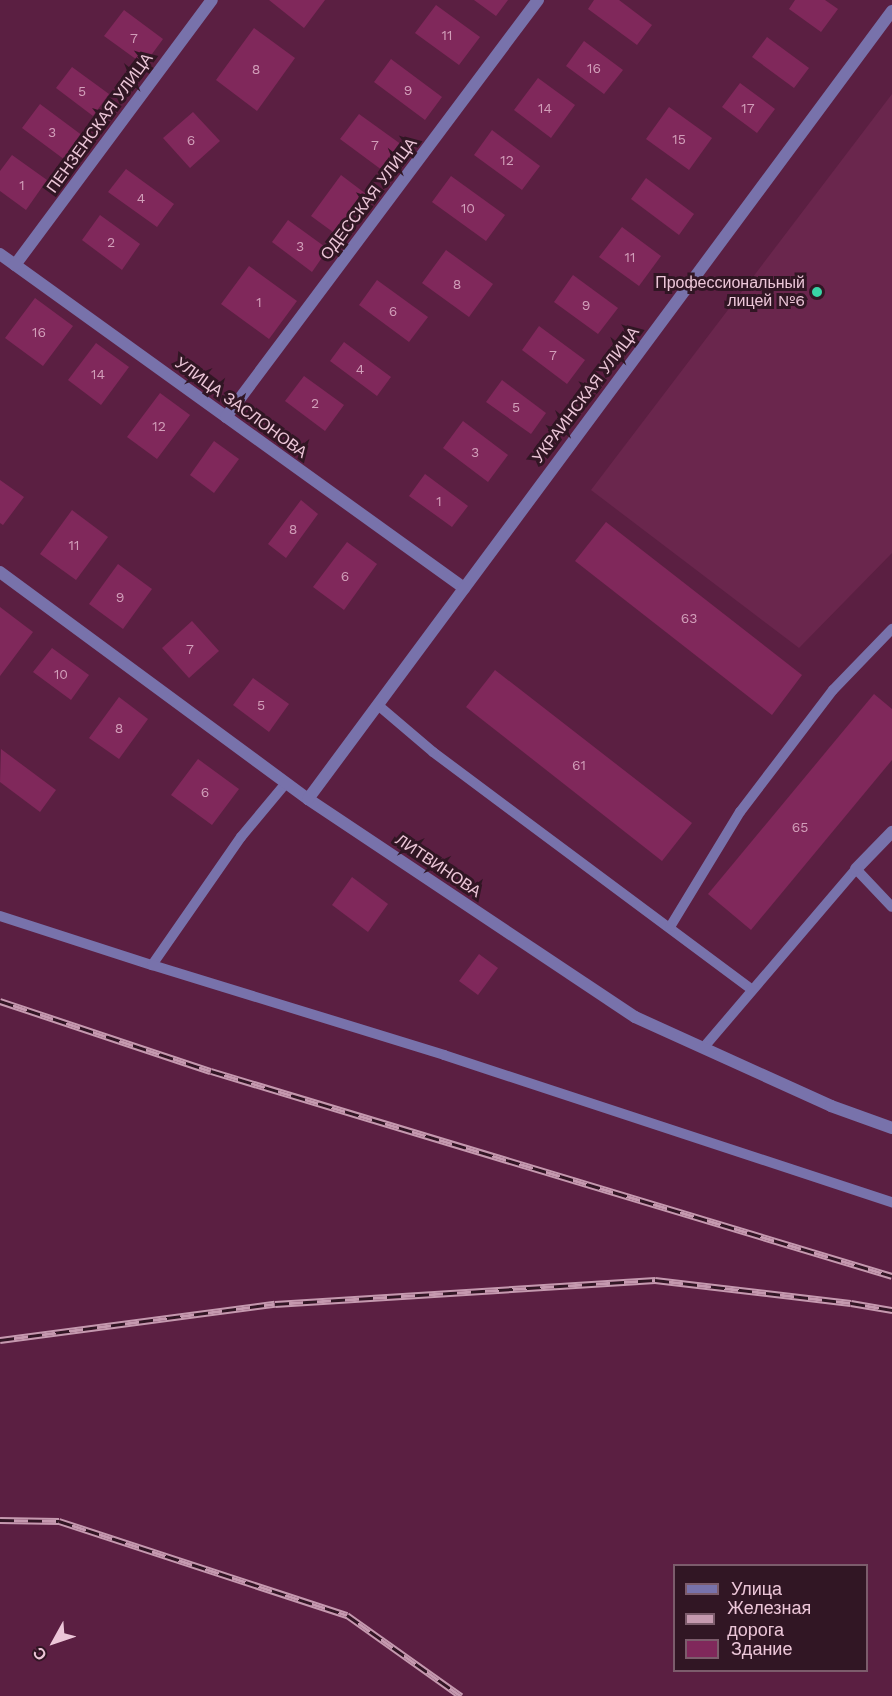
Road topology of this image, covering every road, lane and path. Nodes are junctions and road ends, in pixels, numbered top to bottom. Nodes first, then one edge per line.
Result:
1 (212, 0) edge
2 (538, 0) edge
3 (892, 11) edge
4 (0, 254) edge
5 (15, 265) junction
6 (226, 417) junction
7 (0, 572) edge
8 (464, 588) junction
9 (892, 629) edge
10 (379, 706) junction
11 (286, 783) junction
12 (308, 799) junction
13 (892, 832) edge
14 (856, 869) junction
15 (892, 908) edge
16 (0, 916) edge
17 (670, 927) junction
18 (152, 965) junction
19 (752, 990) junction
20 (704, 1047) junction
21 (892, 1128) edge
22 (892, 1202) edge

1 - 5 street, ПЕНЗЕНСКАЯ УЛИЦА
2 - 6 street, ОДЕССКАЯ УЛИЦА
3 - 8 street, УКРАИНСКАЯ УЛИЦА
4 - 5 street, УЛИЦА ЗАСЛОНОВА
5 - 6 street, УЛИЦА ЗАСЛОНОВА
6 - 8 street, УЛИЦА ЗАСЛОНОВА
7 - 11 street, ЛИТВИНОВА
8 - 10 street, УКРАИНСКАЯ УЛИЦА
9 - 17 lane
10 - 12 street, УКРАИНСКАЯ УЛИЦА
10 - 17 lane
11 - 12 street, ЛИТВИНОВА
11 - 18 lane
12 - 20 street, ЛИТВИНОВА
13 - 14 street
14 - 15 lane
14 - 19 lane
16 - 18 lane
17 - 19 lane
18 - 22 lane
19 - 20 lane
20 - 21 street, ЛИТВИНОВА

